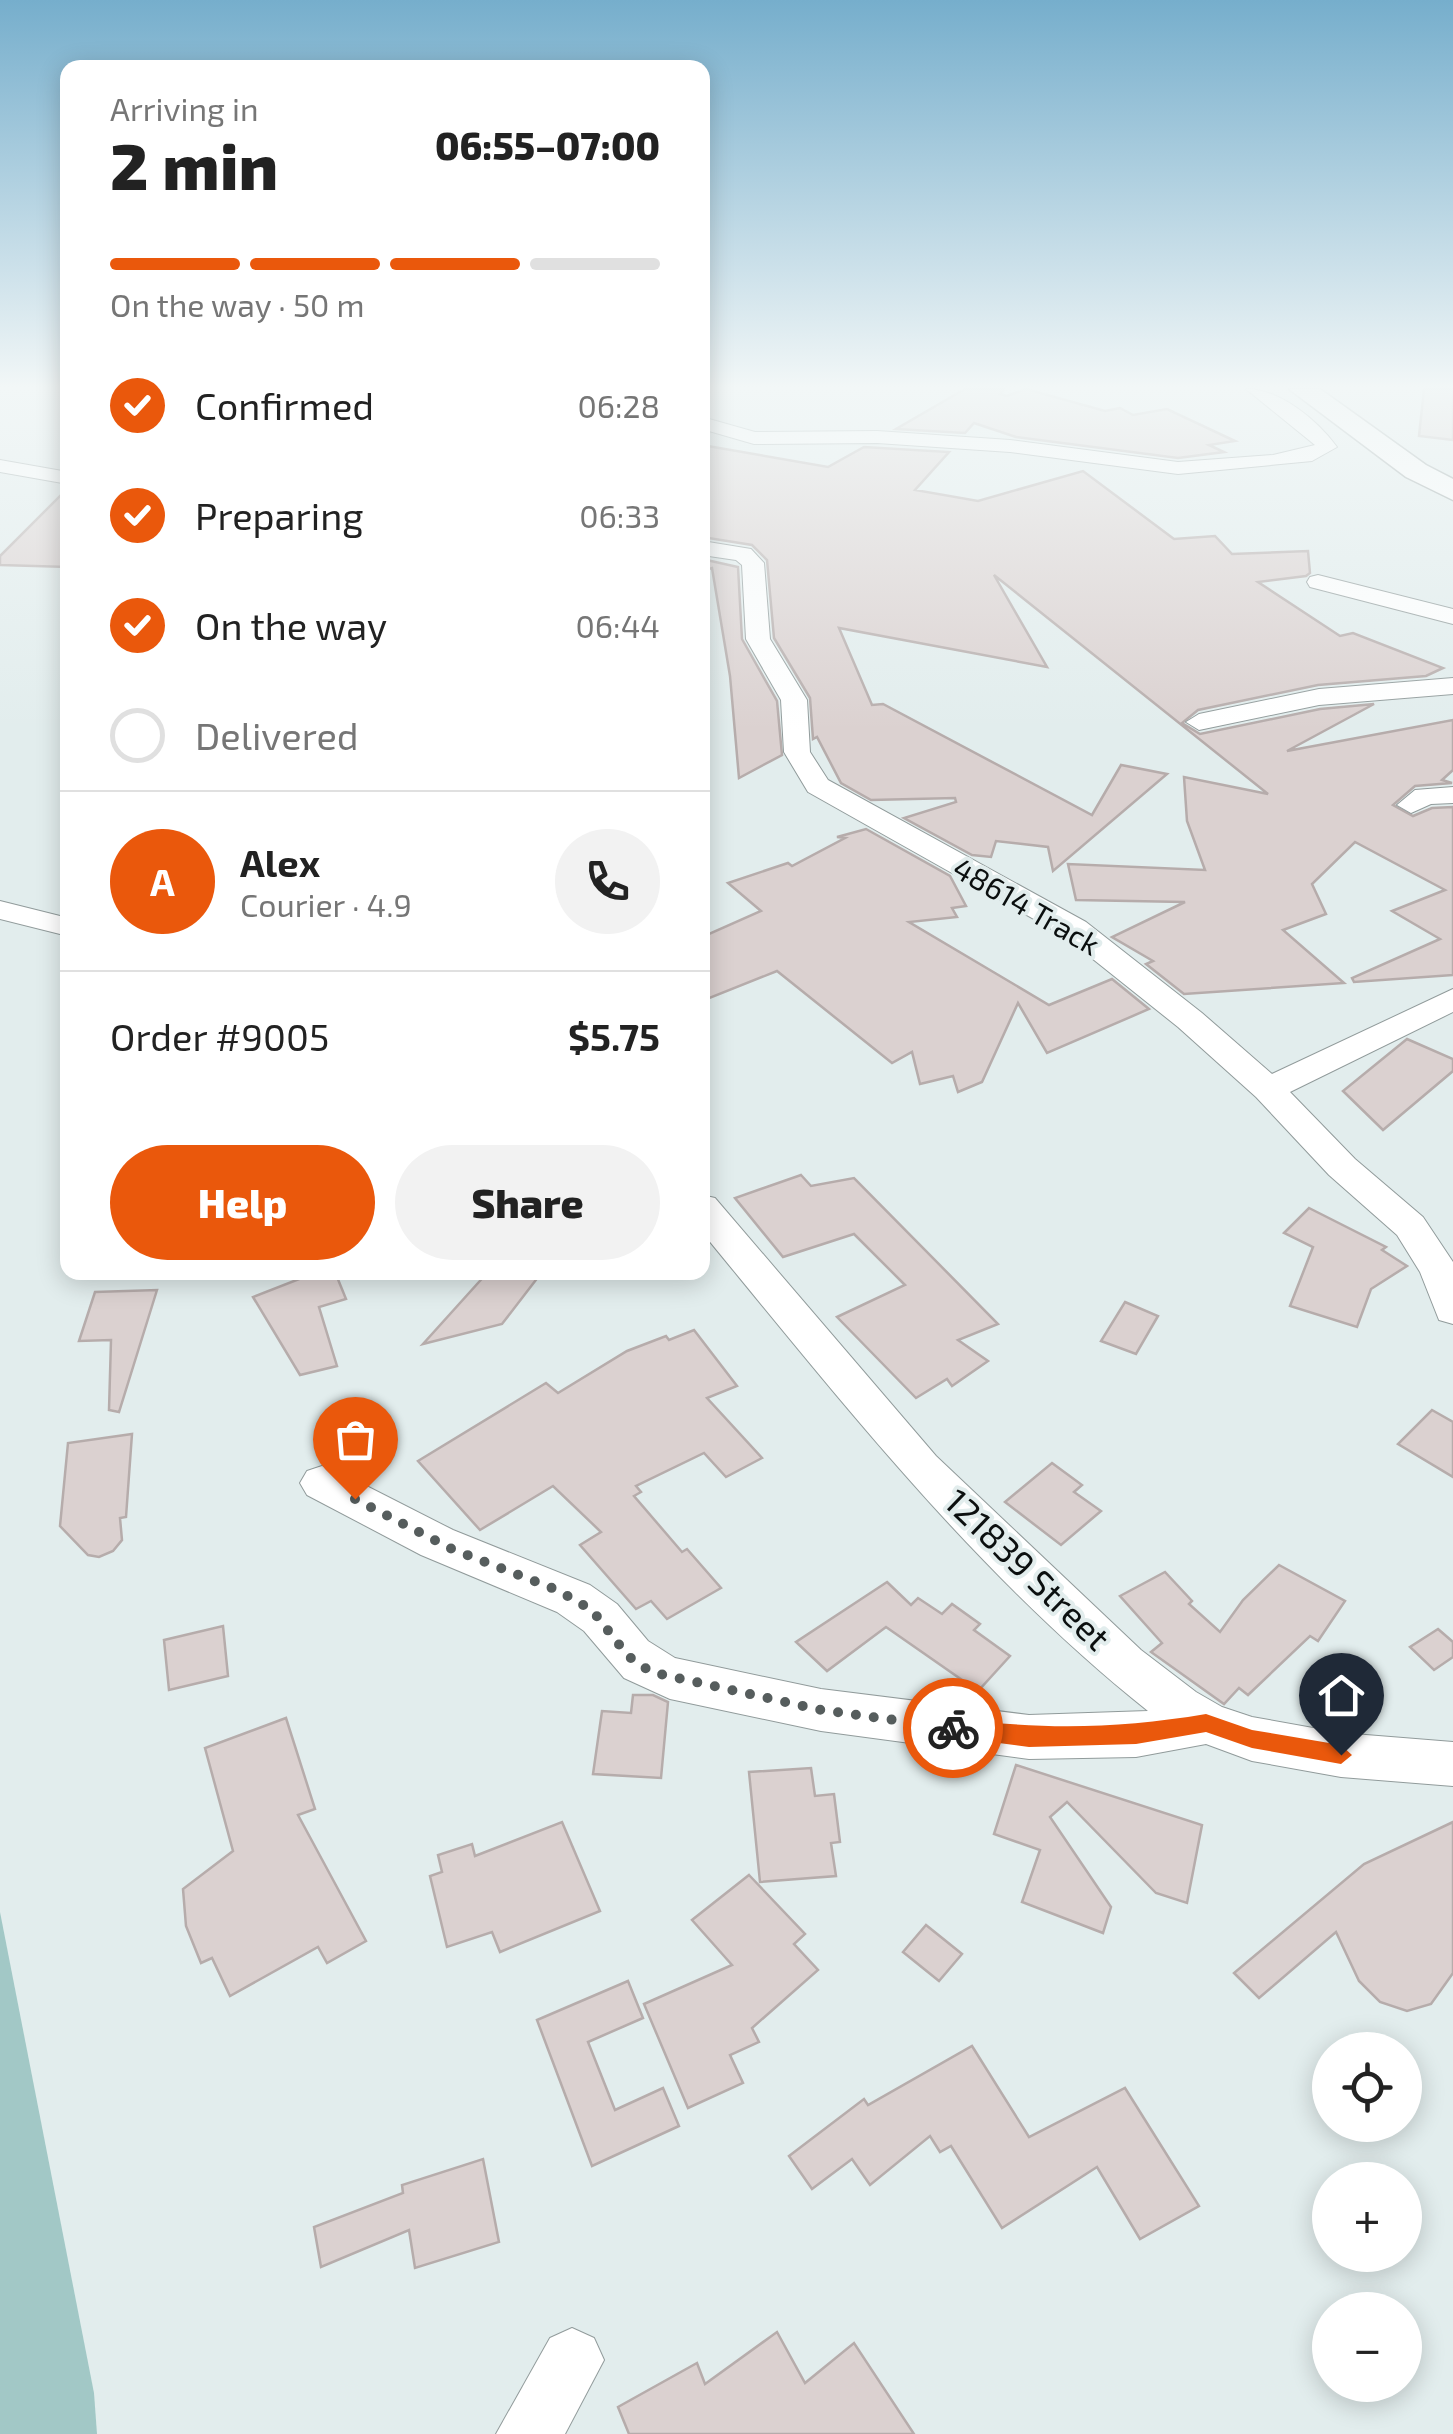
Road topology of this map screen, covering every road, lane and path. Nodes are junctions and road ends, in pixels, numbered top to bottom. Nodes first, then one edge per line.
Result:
1 (710, 549) edge
2 (1318, 582) dead end
3 (1453, 618) edge
4 (1453, 686) edge
5 (1200, 722) dead end
6 (1453, 794) edge
7 (1411, 806) dead end
8 (0, 910) edge
9 (60, 926) edge
10 (1453, 999) edge
11 (1268, 1089) junction
12 (710, 1216) edge
13 (1453, 1310) edge
14 (322, 1483) dead end
15 (1206, 1723) junction
16 (1453, 1764) edge
17 (572, 2360) dead end
18 (529, 2434) edge

1 - 11 street, 48614 Track
2 - 3 street
4 - 5 street
6 - 7 street
8 - 9 street
10 - 11 street
11 - 13 street, 48614 Track
12 - 15 street, 121839 Street
14 - 15 street
15 - 16 street, 121839 Street
17 - 18 street

